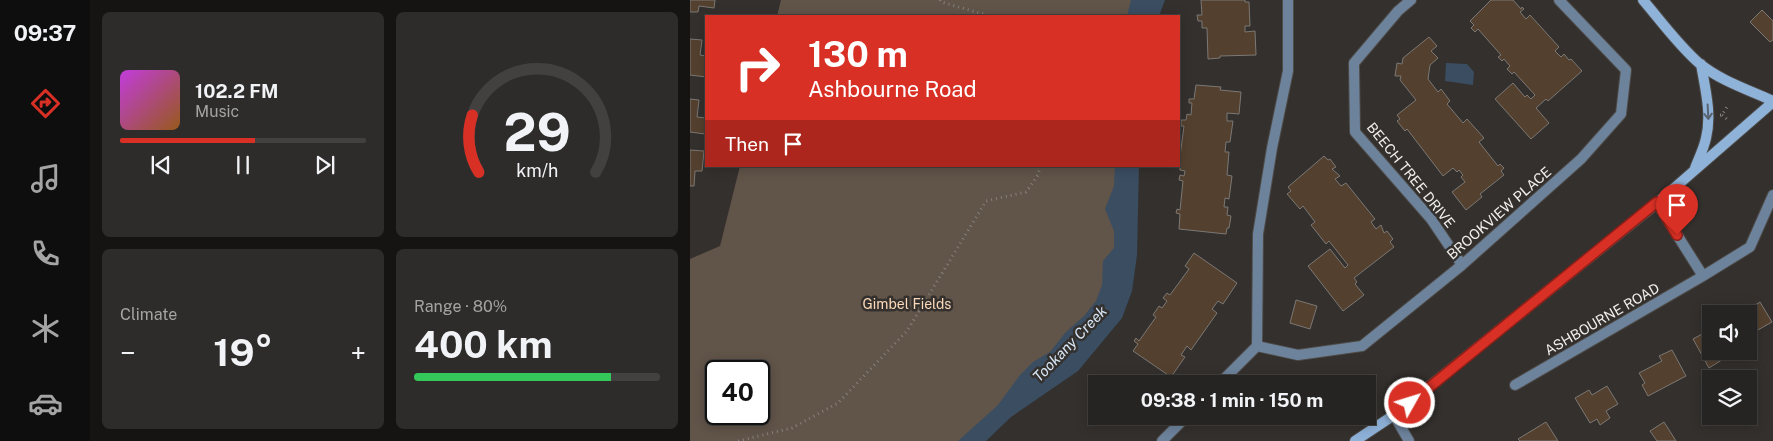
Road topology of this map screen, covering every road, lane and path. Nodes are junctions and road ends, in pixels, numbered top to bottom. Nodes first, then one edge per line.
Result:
1 (940, 0) edge
2 (1288, 0) edge
3 (1411, 0) edge
4 (1559, 0) edge
5 (1643, 0) edge
6 (987, 15) edge
7 (1700, 64) junction
8 (1773, 102) edge
9 (1722, 115) dead end
10 (1728, 120) dead end
11 (1040, 167) edge
12 (1694, 170) junction
13 (1773, 195) edge
14 (1657, 202) junction
15 (1462, 265) junction
16 (1703, 276) junction
17 (1257, 346) junction
18 (1228, 375) edge
19 (1515, 385) dead end
20 (1394, 416) junction
21 (1178, 425) edge
22 (738, 441) edge
23 (1162, 441) edge
24 (1355, 441) edge
25 (1409, 441) edge

1 - 6 path
2 - 17 street
3 - 15 street, BEECH TREE DRIVE
4 - 15 street, BROOKVIEW PLACE
5 - 7 street
7 - 8 street
7 -> 12 street
8 - 12 street
9 - 10 path
11 - 22 path
12 - 14 street
13 - 16 street, ASHBOURNE ROAD
14 - 16 street
14 - 20 street
15 - 17 street, BROOKVIEW PLACE
16 - 19 street, ASHBOURNE ROAD
17 - 18 street
20 - 24 street
20 - 25 street
21 - 23 street

